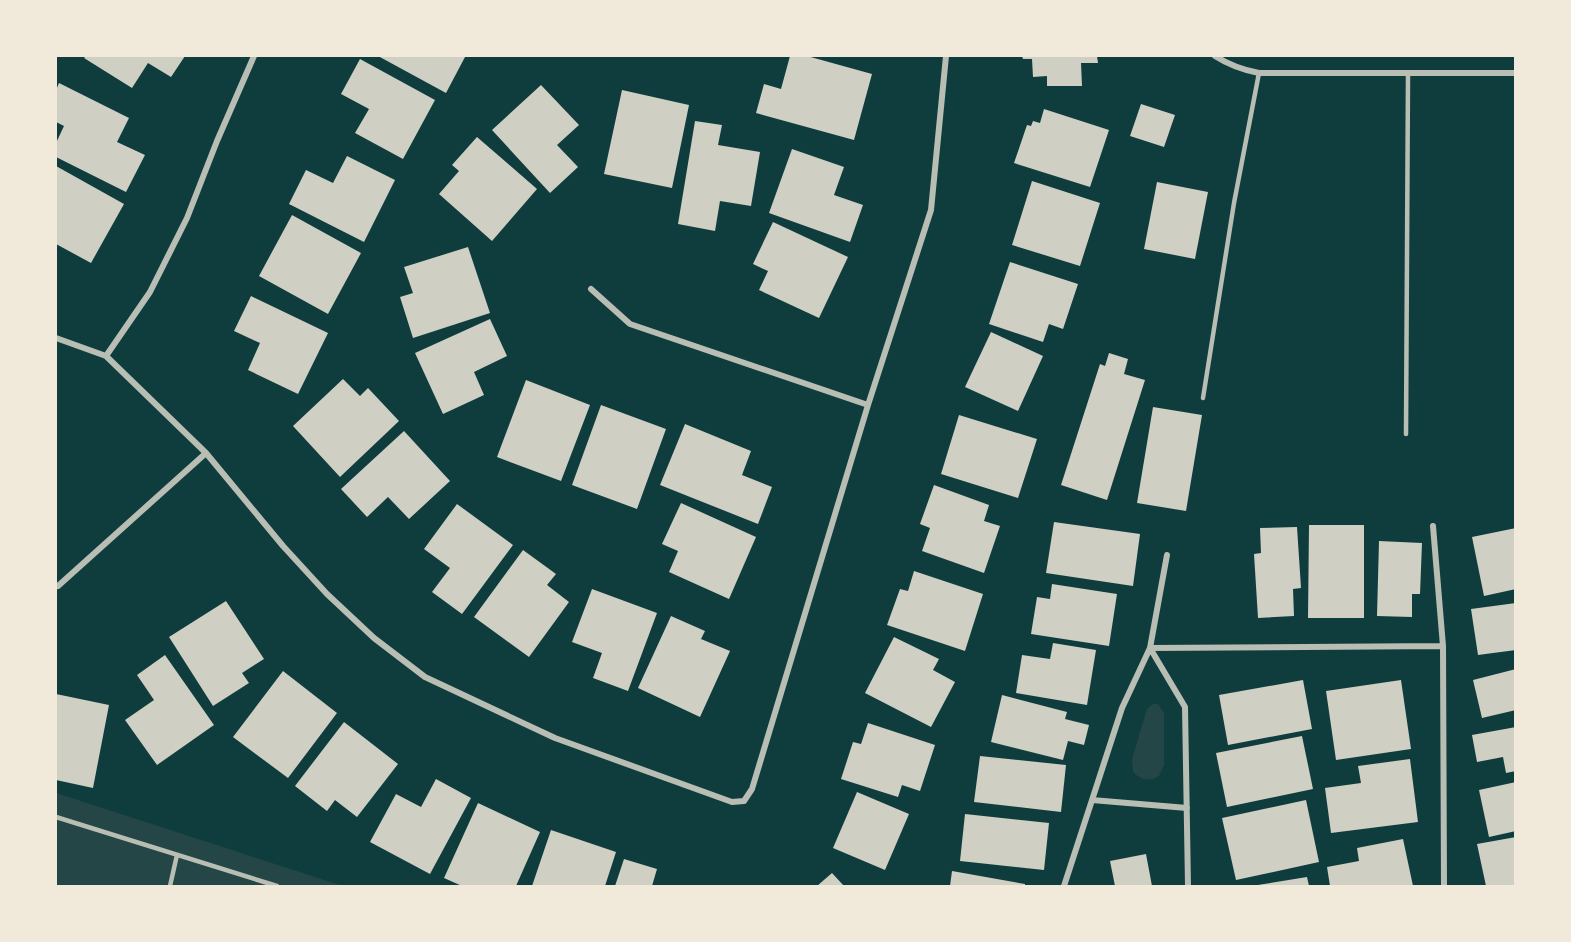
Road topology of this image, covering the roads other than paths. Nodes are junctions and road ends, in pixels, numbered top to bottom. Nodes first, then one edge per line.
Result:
1 (254, 56) edge
2 (946, 56) edge
3 (1215, 56) edge
4 (1259, 73) junction
5 (1515, 73) edge
6 (1408, 74) junction
7 (591, 289) dead end
8 (56, 338) edge
9 (106, 356) junction
10 (1203, 398) dead end
11 (868, 405) junction
12 (1406, 434) dead end
13 (206, 453) junction
14 (1433, 526) dead end
15 (1167, 555) dead end
16 (58, 586) dead end
17 (1443, 646) junction
18 (1150, 648) junction
19 (1092, 800) junction
20 (1187, 808) junction
21 (56, 817) edge
22 (177, 855) junction
23 (170, 886) edge
24 (277, 886) edge
25 (1064, 886) edge
26 (1188, 886) edge
27 (1444, 886) edge

1 - 9 street
2 - 11 street
3 - 4 street
4 - 6 street
4 - 10 lane
5 - 6 street
6 - 12 lane
7 - 11 street
8 - 9 street
9 - 13 street
11 - 13 street
13 - 16 street
14 - 17 street
15 - 18 street
17 - 18 street
17 - 27 street
18 - 19 street
18 - 20 street
19 - 20 street
19 - 25 street
20 - 26 street
21 - 22 lane
22 - 23 lane
22 - 24 lane

